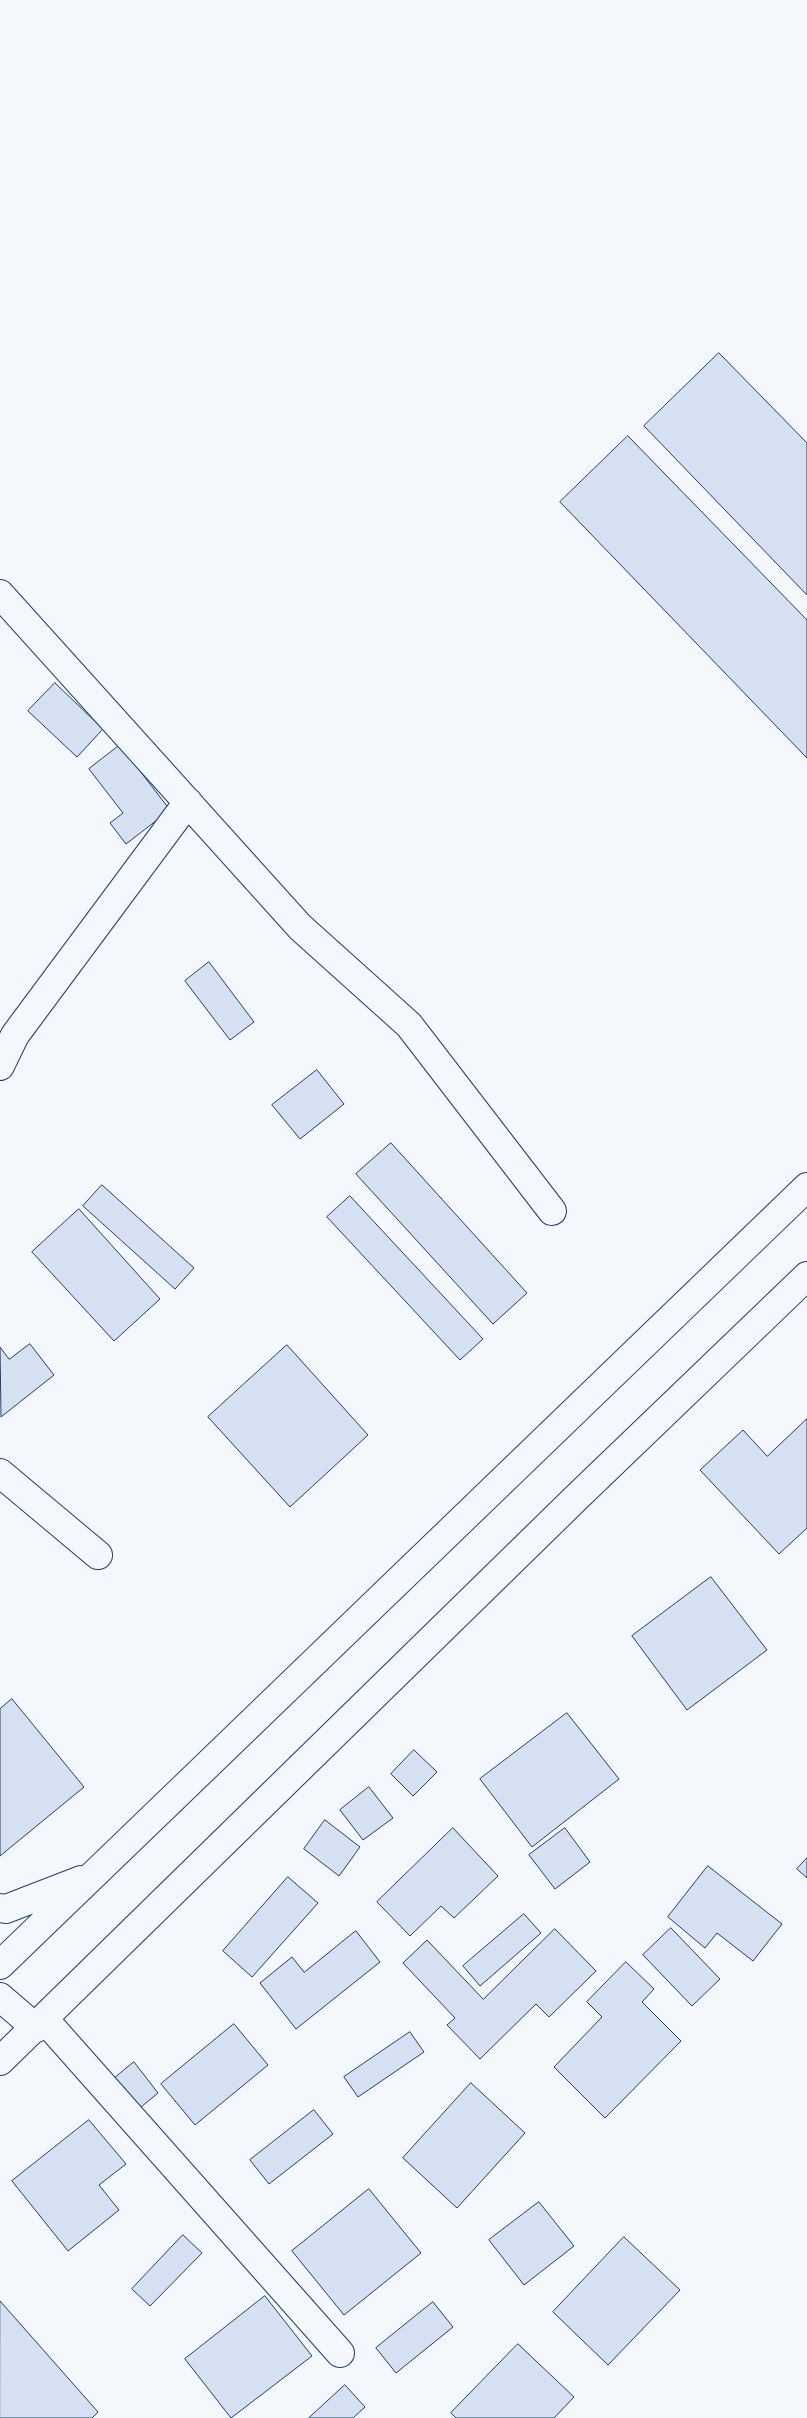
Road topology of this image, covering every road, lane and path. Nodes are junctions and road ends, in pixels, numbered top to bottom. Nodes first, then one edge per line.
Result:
1 (0, 594) edge
2 (188, 802) junction
3 (0, 1066) edge
4 (807, 1187) edge
5 (552, 1211) dead end
6 (807, 1276) edge
7 (0, 1472) edge
8 (98, 1555) dead end
9 (92, 1876) junction
10 (0, 1908) edge
11 (0, 1965) edge
12 (0, 1997) edge
13 (40, 2023) junction
14 (0, 2060) edge
15 (340, 2353) dead end

1 - 2 main road
2 - 3 main road
2 - 5 main road
4 - 9 main road
6 - 13 main road
7 - 8 main road
9 - 10 main road
9 - 11 main road
12 - 13 main road
13 - 14 main road
13 - 15 main road

